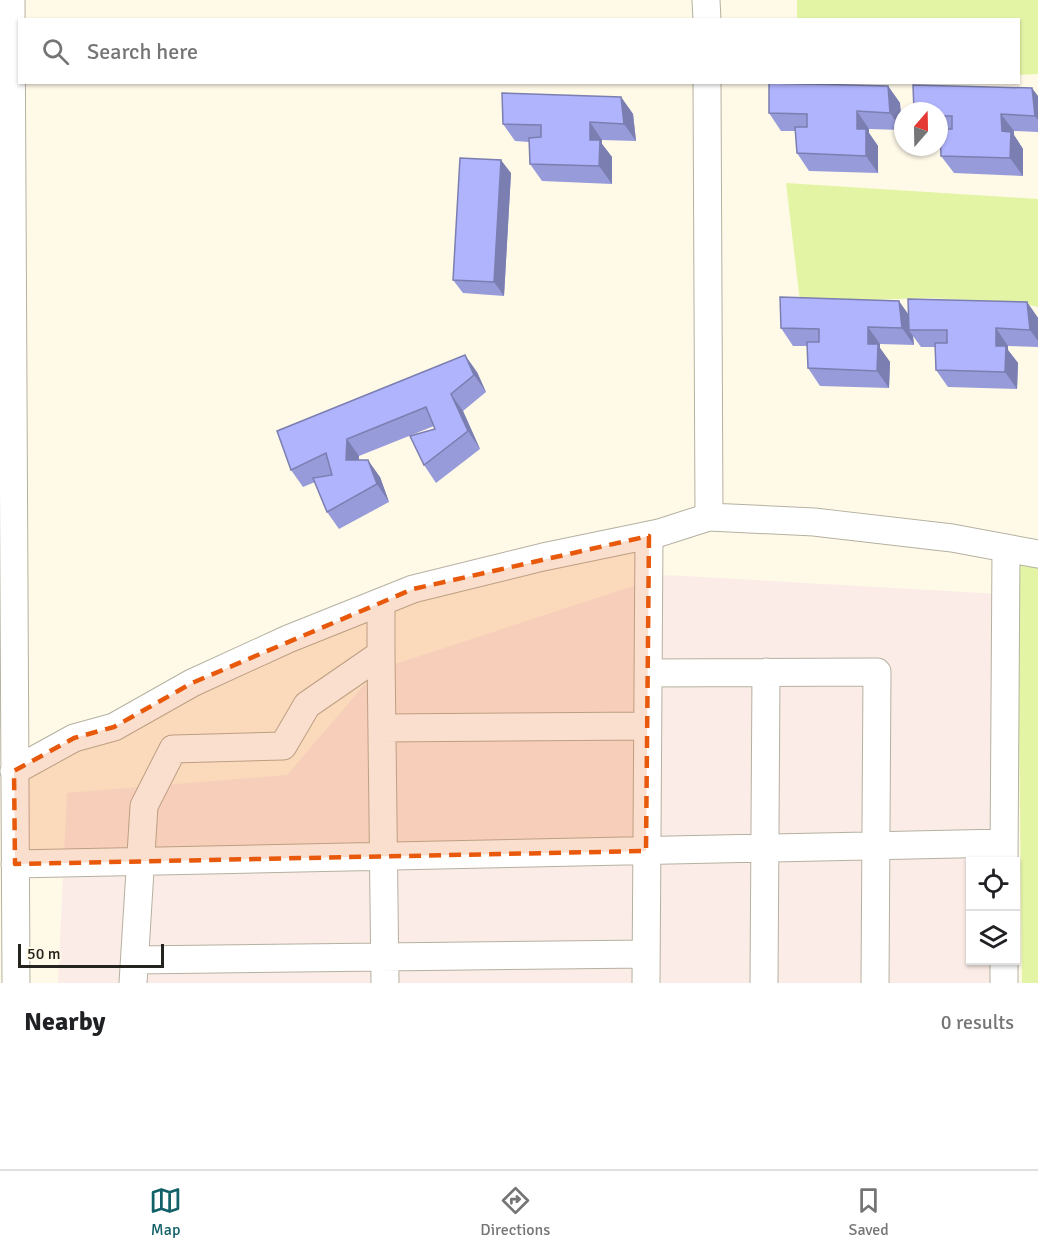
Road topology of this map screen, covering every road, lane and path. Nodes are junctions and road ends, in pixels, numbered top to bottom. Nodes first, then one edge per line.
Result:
1 (11, 0) edge
2 (706, 0) edge
3 (706, 18) edge
4 (707, 84) edge
5 (709, 517) junction
6 (649, 536) junction
7 (1006, 548) junction
8 (1038, 554) edge
9 (381, 602) junction
10 (381, 654) junction
11 (766, 672) junction
12 (648, 673) junction
13 (647, 726) junction
14 (382, 728) junction
15 (15, 771) junction
16 (1004, 852) edge
17 (15, 864) junction
18 (646, 954) junction
19 (1004, 965) edge
20 (135, 971) edge
21 (16, 983) edge
22 (385, 983) edge
23 (645, 983) edge
24 (764, 983) edge
25 (875, 983) edge
26 (1004, 983) edge

1 - 15 street
2 - 3 street
4 - 5 street
5 - 6 street
5 - 7 street
6 - 9 street
6 - 12 street
7 - 8 street
7 - 16 street
9 - 10 street
9 - 15 street
10 - 14 street
10 - 20 street
11 - 12 street
11 - 24 street
11 - 25 street
12 - 13 street
13 - 14 street
13 - 18 street
14 - 22 street
15 - 17 street
16 - 17 street
17 - 21 street
18 - 20 street
18 - 23 street
19 - 26 street

